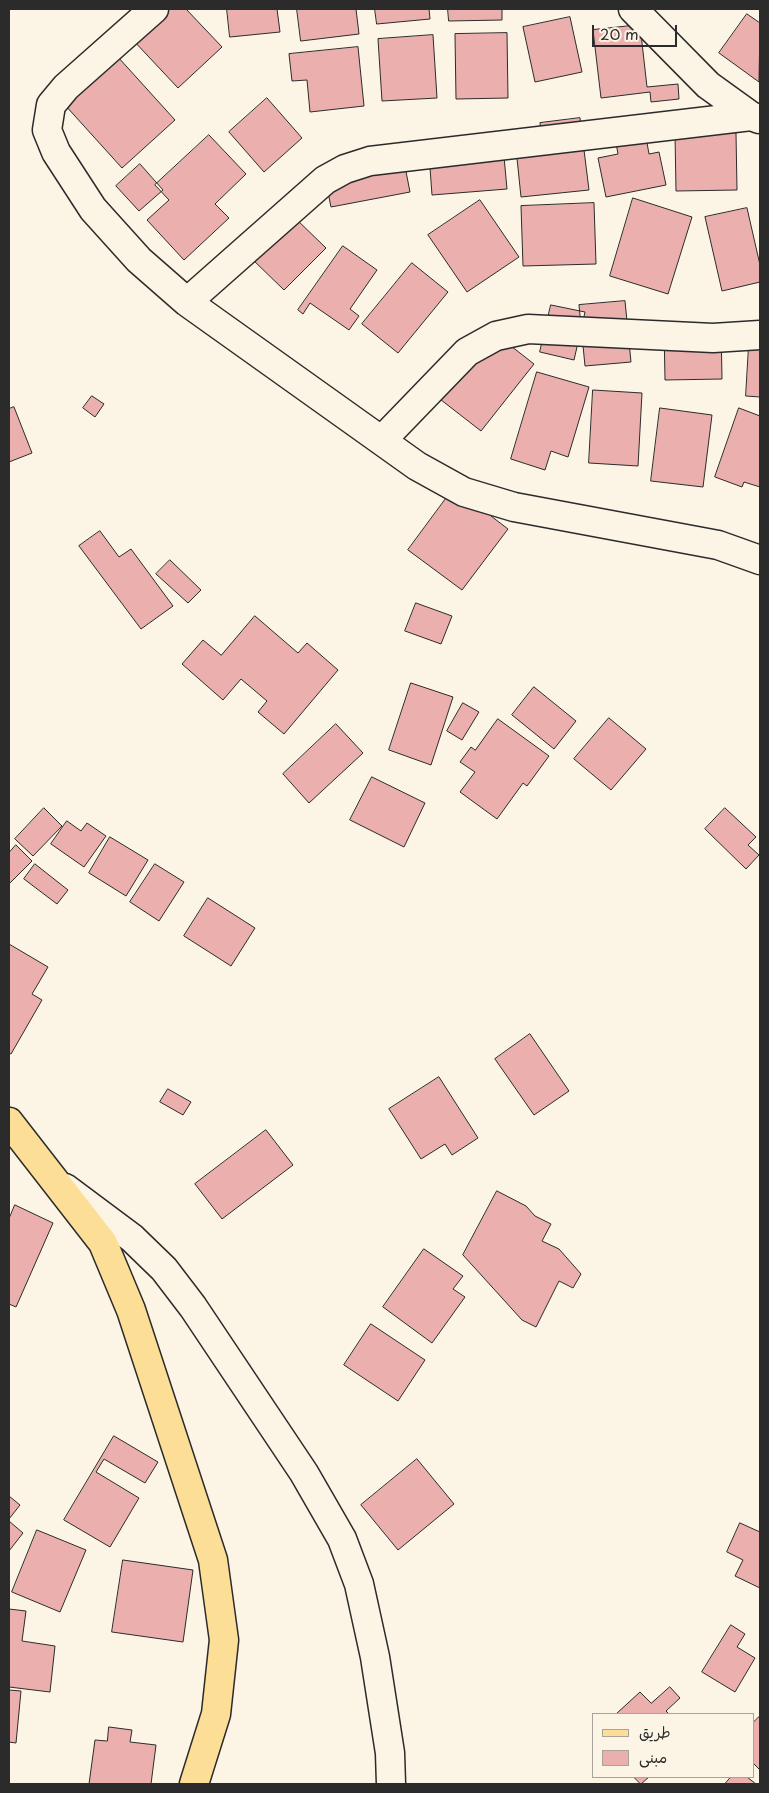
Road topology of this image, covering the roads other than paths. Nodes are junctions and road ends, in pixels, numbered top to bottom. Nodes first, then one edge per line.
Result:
1 (154, 9) edge
2 (633, 9) edge
3 (755, 118) edge
4 (187, 302) junction
5 (760, 335) edge
6 (382, 440) junction
7 (760, 560) edge
8 (9, 1122) edge
9 (57, 1182) junction
10 (194, 1784) edge
11 (390, 1784) edge

1 - 4 street
2 - 3 street
3 - 4 street
4 - 6 street
5 - 6 street
6 - 7 street
8 - 9 main road
9 - 10 main road
9 - 11 street

